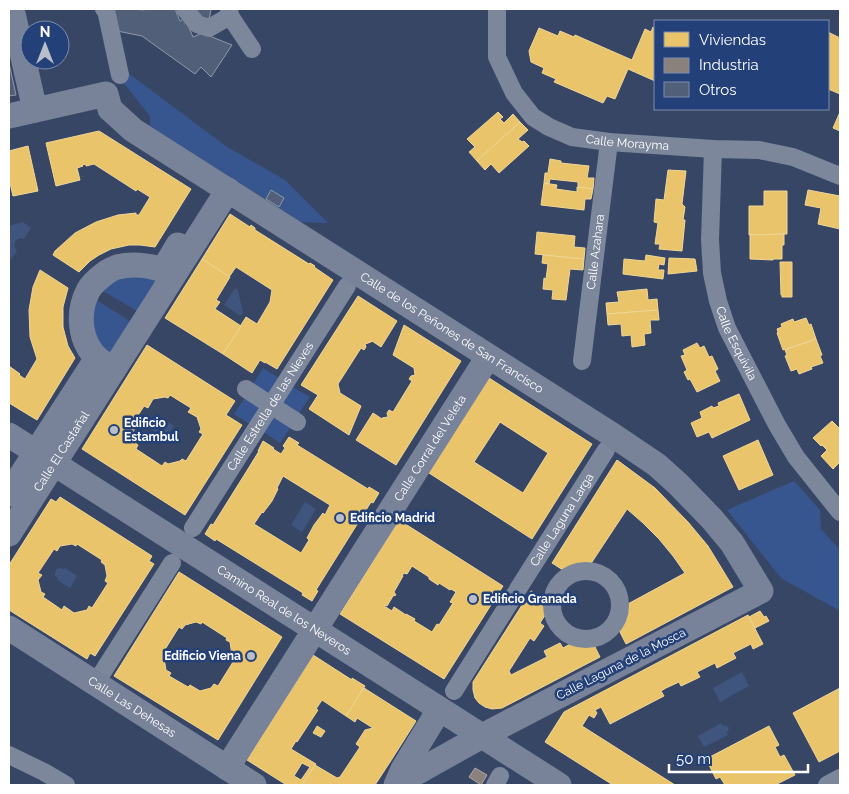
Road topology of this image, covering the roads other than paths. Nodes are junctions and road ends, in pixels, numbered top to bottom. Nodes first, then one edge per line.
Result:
1 (12, 9) edge
2 (104, 9) edge
3 (185, 9) edge
4 (497, 9) edge
5 (229, 12) edge
6 (252, 49) dead end
7 (120, 75) dead end
8 (110, 109) junction
9 (35, 110) junction
10 (9, 116) edge
11 (9, 132) edge
12 (609, 142) junction
13 (713, 149) junction
14 (840, 176) edge
15 (223, 187) junction
16 (168, 273) junction
17 (348, 286) dead end
18 (488, 357) junction
19 (582, 361) dead end
20 (106, 364) junction
21 (246, 389) dead end
22 (271, 405) junction
23 (298, 422) dead end
24 (9, 435) edge
25 (606, 450) dead end
26 (45, 458) junction
27 (9, 494) edge
28 (840, 512) edge
29 (194, 528) dead end
30 (9, 534) edge
31 (172, 563) dead end
32 (761, 591) joint
33 (9, 628) edge
34 (315, 630) junction
35 (102, 673) dead end
36 (446, 700) junction
37 (482, 736) junction
38 (9, 755) edge
39 (227, 768) junction
40 (840, 778) edge
41 (397, 784) edge
42 (66, 785) edge
43 (254, 785) edge
44 (558, 785) edge
45 (827, 785) edge

1 - 9 street
2 - 7 street
3 - 5 street
4 - 12 street, Calle Morayma
5 - 6 street
8 - 9 street, Calle de los Peñones de San Francisco
8 - 11 street
8 - 15 street, Calle de los Peñones de San Francisco
9 - 10 street
12 - 13 street, Calle Morayma
12 - 19 street, Calle Azahara
13 - 14 street, Calle Morayma
13 - 28 street, Calle Esquivila
15 - 16 street, Calle El Castañal
15 - 18 street, Calle de los Peñones de San Francisco
16 - 20 street, Calle El Castañal
16 - 20 street
17 - 22 street, Calle Estrella de las Nieves
18 - 32 street, Calle de los Peñones de San Francisco
18 - 34 street, Calle Corral del Veleta
20 - 26 street, Calle El Castañal
21 - 22 street
22 - 23 street
22 - 29 street, Calle Estrella de las Nieves
24 - 26 street, Camino Real de los Neveros
25 - 36 street, Calle Laguna Larga
26 - 27 street, Calle El Castañal
26 - 30 street, Calle El Castañal
26 - 34 street, Camino Real de los Neveros
31 - 35 street
32 - 37 street, Calle Laguna de la Mosca
33 - 39 street, Calle Las Dehesas
34 - 36 street, Camino Real de los Neveros
34 - 39 street, Calle Corral del Veleta
36 - 37 street, Camino Real de los Neveros
36 - 41 street, Calle Laguna Larga
37 - 41 street, Calle Laguna Larga
37 - 44 street, Camino Real de los Neveros
38 - 42 street
39 - 43 street, Calle Las Dehesas
40 - 45 street

